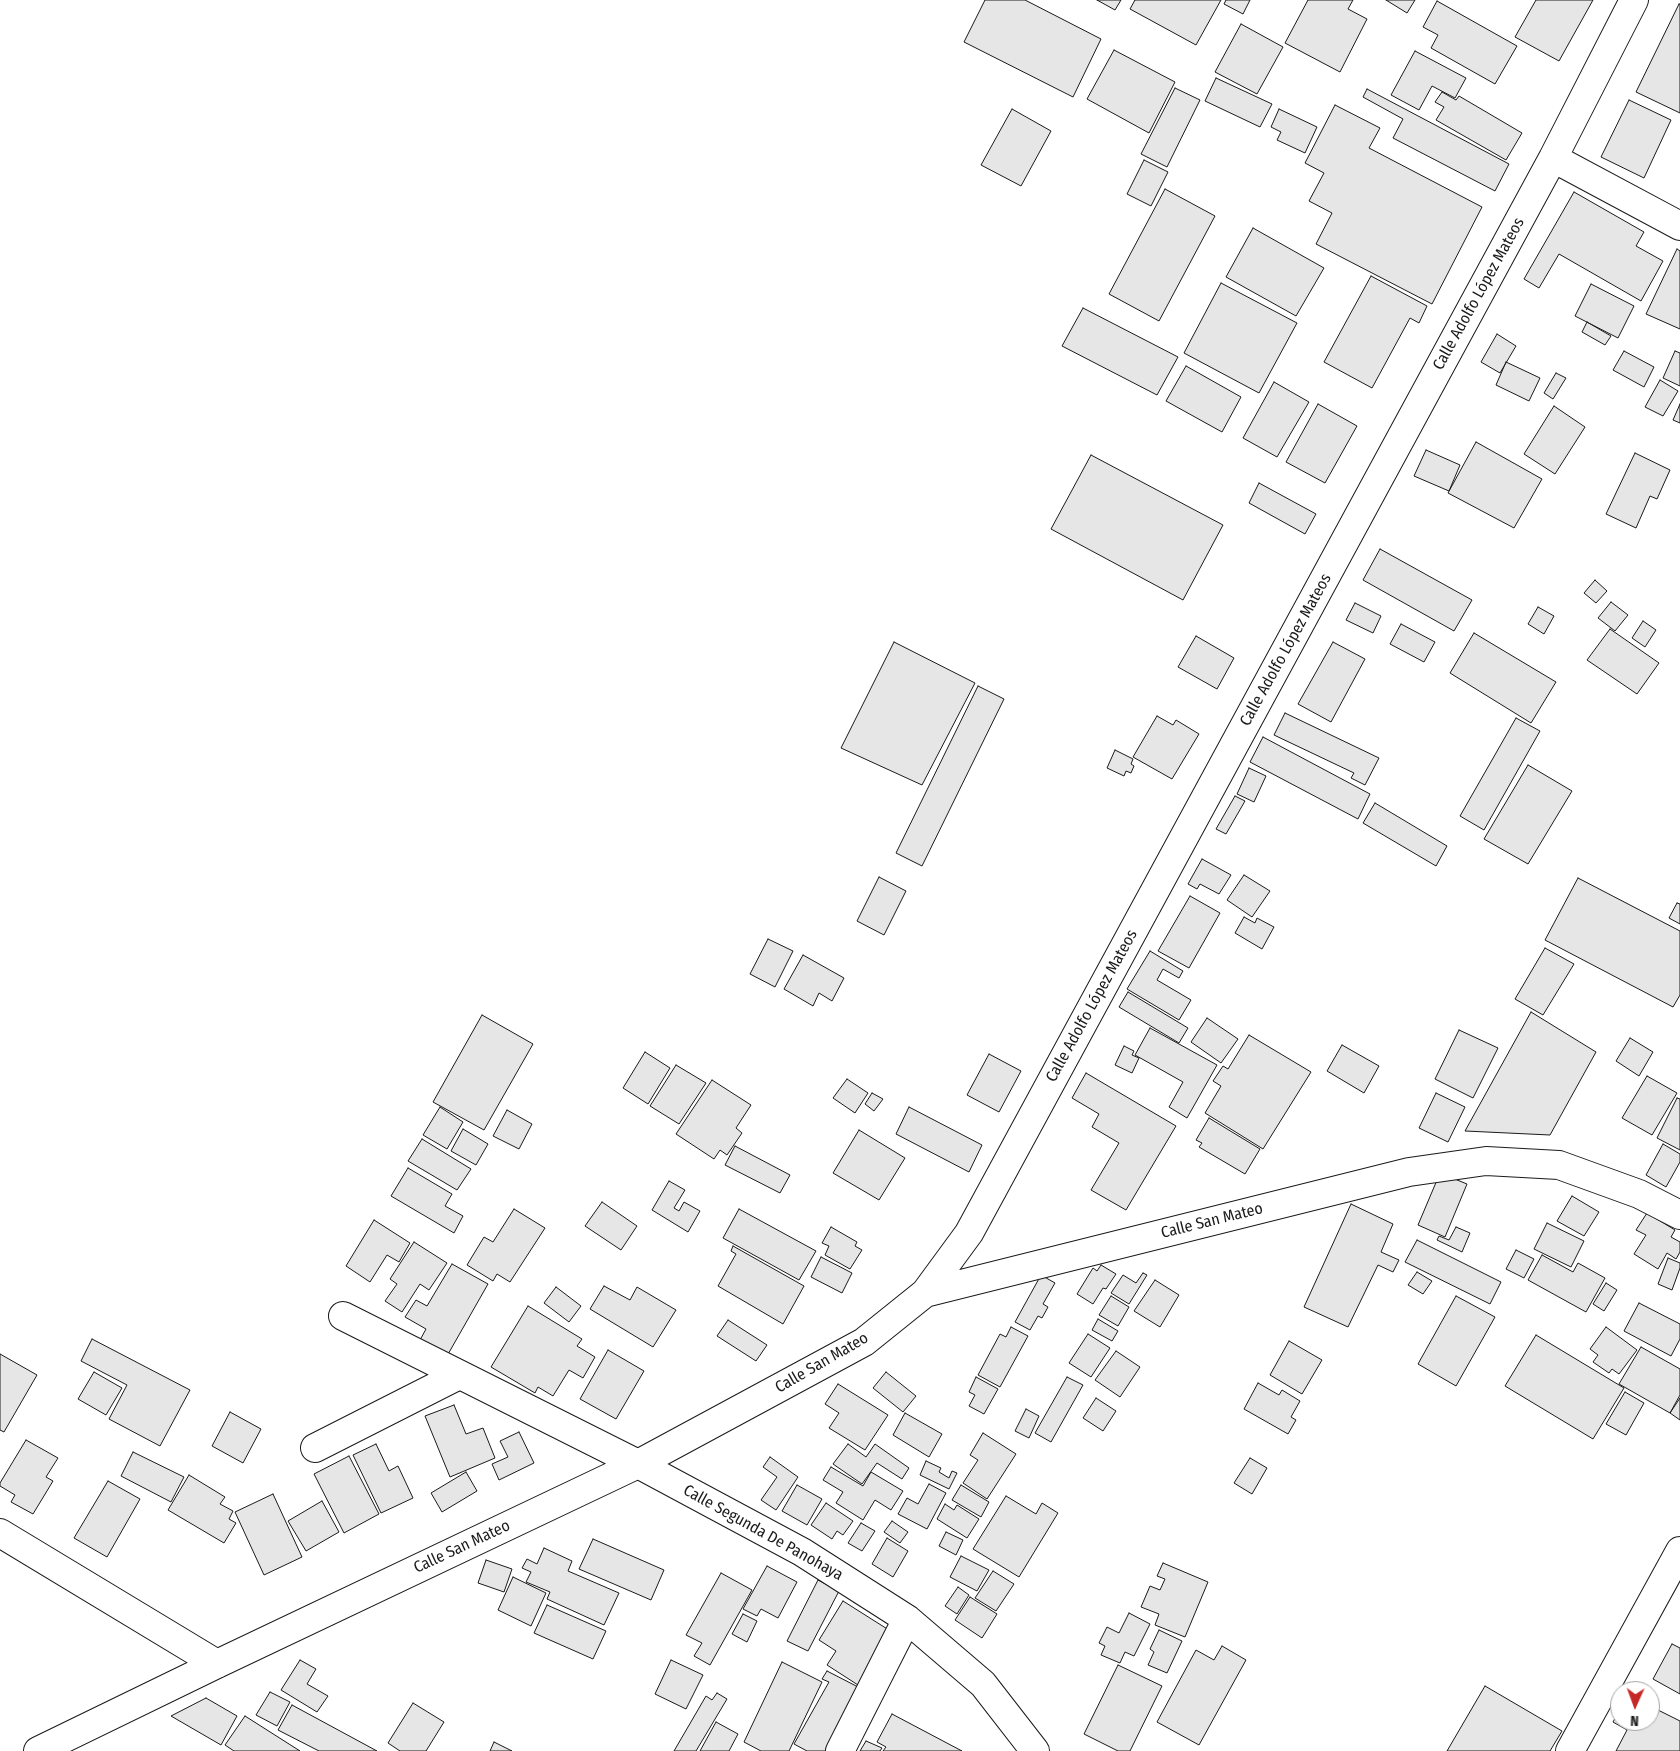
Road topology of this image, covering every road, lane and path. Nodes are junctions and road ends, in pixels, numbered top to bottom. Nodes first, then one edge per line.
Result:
1 (1634, 0) edge
2 (1553, 158) junction
3 (1680, 226) edge
4 (1680, 1215) edge
5 (925, 1293) junction
6 (344, 1316) dead end
7 (459, 1375) junction
8 (315, 1448) dead end
9 (638, 1464) junction
10 (0, 1534) edge
11 (1680, 1551) edge
12 (907, 1620) junction
13 (217, 1664) junction
14 (38, 1751) edge
15 (840, 1751) edge
16 (1036, 1751) edge
17 (1570, 1751) edge

1 - 2 street, Calle Adolfo López Mateos
2 - 3 street
2 - 5 street, Calle Adolfo López Mateos
4 - 5 street, Calle San Mateo
5 - 9 street, Calle San Mateo
6 - 7 street, Calle Segunda De Panohaya
7 - 8 street
7 - 9 street, Calle Segunda De Panohaya
9 - 12 street, Calle Segunda De Panohaya
9 - 13 street, Calle San Mateo
10 - 13 street
11 - 17 street
12 - 15 street
12 - 16 street, Calle Segunda De Panohaya
13 - 14 street, Calle San Mateo

